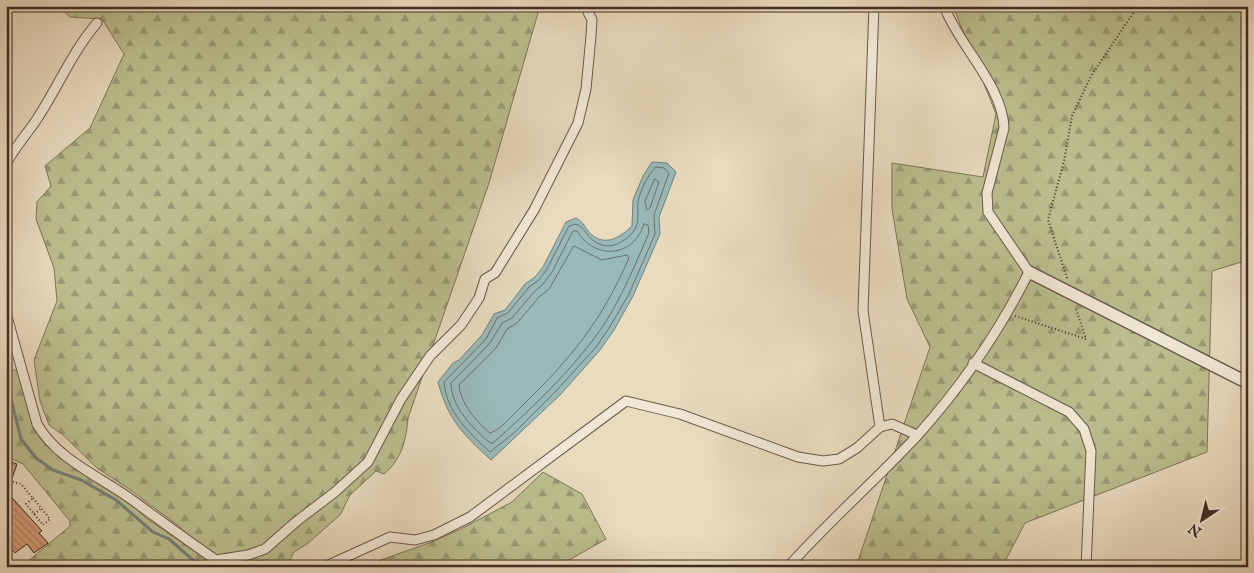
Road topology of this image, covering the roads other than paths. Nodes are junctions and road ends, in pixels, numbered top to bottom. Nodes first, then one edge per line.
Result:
1 (586, 6) edge
2 (874, 6) edge
3 (944, 6) edge
4 (97, 23) dead end
5 (6, 164) edge
6 (1028, 272) junction
7 (6, 313) edge
8 (972, 364) junction
9 (1248, 383) edge
10 (880, 427) junction
11 (917, 435) junction
12 (216, 560) junction
13 (226, 567) edge
14 (324, 567) edge
15 (788, 567) edge
16 (1086, 567) edge

1 - 12 street
2 - 10 street
3 - 6 street
4 - 5 street
6 - 8 street
6 - 9 street
7 - 12 street
8 - 11 street
8 - 16 street
10 - 11 street
10 - 14 street
11 - 15 street
12 - 13 street

